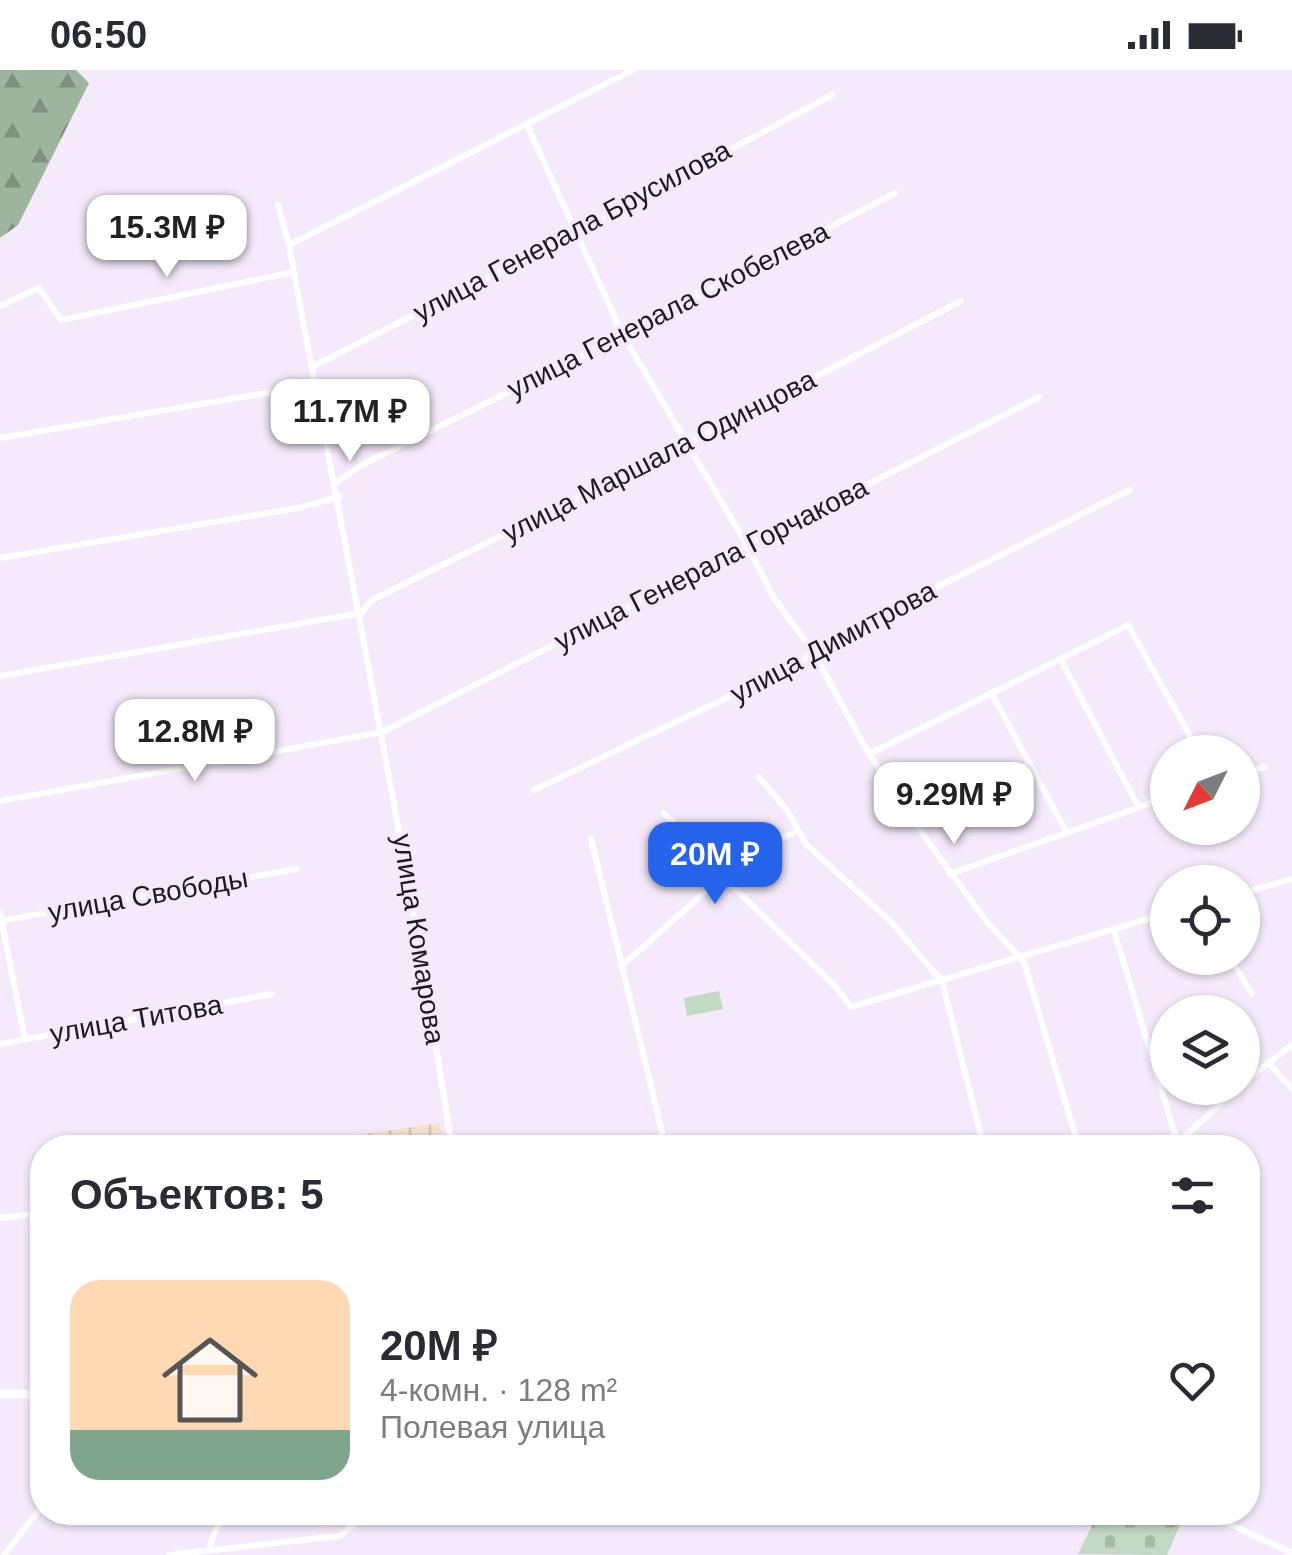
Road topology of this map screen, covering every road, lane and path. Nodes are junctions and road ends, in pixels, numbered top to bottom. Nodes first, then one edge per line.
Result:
1 (633, 70) edge
2 (832, 95) dead end
3 (527, 125) junction
4 (894, 193) dead end
5 (278, 205) dead end
6 (575, 234) junction
7 (289, 245) junction
8 (294, 272) junction
9 (961, 302) dead end
10 (0, 306) edge
11 (623, 336) junction
12 (312, 366) junction
13 (314, 385) junction
14 (1039, 397) dead end
15 (0, 438) edge
16 (688, 443) junction
17 (336, 484) junction
18 (1130, 490) dead end
19 (339, 497) junction
20 (747, 545) junction
21 (0, 558) edge
22 (361, 613) junction
23 (812, 650) junction
24 (1061, 660) junction
25 (0, 676) edge
26 (992, 694) junction
27 (383, 732) junction
28 (1189, 735) edge
29 (869, 754) junction
30 (1030, 764) junction
31 (1265, 766) dead end
32 (1260, 768) edge
33 (759, 777) dead end
34 (534, 790) dead end
35 (0, 801) edge
36 (1150, 803) edge
37 (1138, 806) junction
38 (664, 812) dead end
39 (910, 814) junction
40 (797, 832) junction
41 (1067, 833) junction
42 (591, 838) dead end
43 (296, 868) dead end
44 (950, 874) junction
45 (722, 876) junction
46 (1292, 878) edge
47 (1260, 888) edge
48 (0, 918) edge
49 (1150, 919) edge
50 (1114, 930) junction
51 (1020, 957) junction
52 (622, 965) junction
53 (1240, 975) edge
54 (942, 982) junction
55 (272, 994) dead end
56 (1252, 994) dead end
57 (25, 1039) junction
58 (0, 1044) edge
59 (1292, 1045) edge
60 (1268, 1062) junction
61 (1260, 1069) edge
62 (1292, 1088) edge
63 (1219, 1105) edge
64 (450, 1135) edge
65 (663, 1135) edge
66 (981, 1135) edge
67 (1076, 1135) edge
68 (1175, 1135) edge
69 (1188, 1135) edge
70 (30, 1214) edge
71 (0, 1218) edge
72 (0, 1394) edge
73 (30, 1394) edge
74 (30, 1521) edge
75 (218, 1525) edge
76 (353, 1525) edge
77 (1232, 1525) edge
78 (209, 1549) junction
79 (1292, 1553) edge
80 (4, 1555) edge
81 (169, 1555) edge

1 - 3 street
2 - 6 street, улица Генерала Брусилова
3 - 6 street
3 - 7 street
4 - 11 street, улица Генерала Скобелева
5 - 7 street, улица Комарова
6 - 11 street
6 - 12 street, улица Генерала Брусилова
7 - 8 street, улица Комарова
8 - 10 street
8 - 12 street, улица Комарова
9 - 16 street, улица Маршала Одинцова
11 - 16 street
11 - 17 street, улица Генерала Скобелева
12 - 13 street, улица Комарова
13 - 15 street
13 - 17 street, улица Комарова
14 - 20 street, улица Генерала Горчакова
16 - 20 street
16 - 22 street, улица Маршала Одинцова
17 - 19 street, улица Комарова
18 - 23 street, улица Димитрова
19 - 21 street
19 - 22 street, улица Комарова
20 - 23 street
20 - 27 street, улица Генерала Горчакова
22 - 25 street
22 - 27 street, улица Комарова
23 - 29 street
23 - 34 street, улица Димитрова
24 - 26 street
24 - 28 street
24 - 37 street
26 - 29 street
26 - 30 street
27 - 35 street
27 - 64 street, улица Комарова
29 - 39 street
30 - 39 street
30 - 41 street
31 - 32 street
33 - 40 street
36 - 37 street
37 - 41 street
38 - 45 street
39 - 44 street
40 - 45 street
40 - 54 street
41 - 44 street
42 - 52 street
43 - 48 street, улица Свободы
44 - 51 street
45 - 52 street
45 - 54 street
46 - 47 street
48 - 57 street
49 - 50 street
50 - 51 street
50 - 68 street
51 - 54 street
51 - 67 street
52 - 65 street
53 - 56 street
54 - 66 street
55 - 57 street, улица Титова
57 - 58 street, улица Титова
59 - 60 street
60 - 61 street
60 - 62 street
63 - 69 street
70 - 71 street
72 - 73 street
74 - 80 street
75 - 78 street
76 - 78 street
77 - 79 street
78 - 81 street

